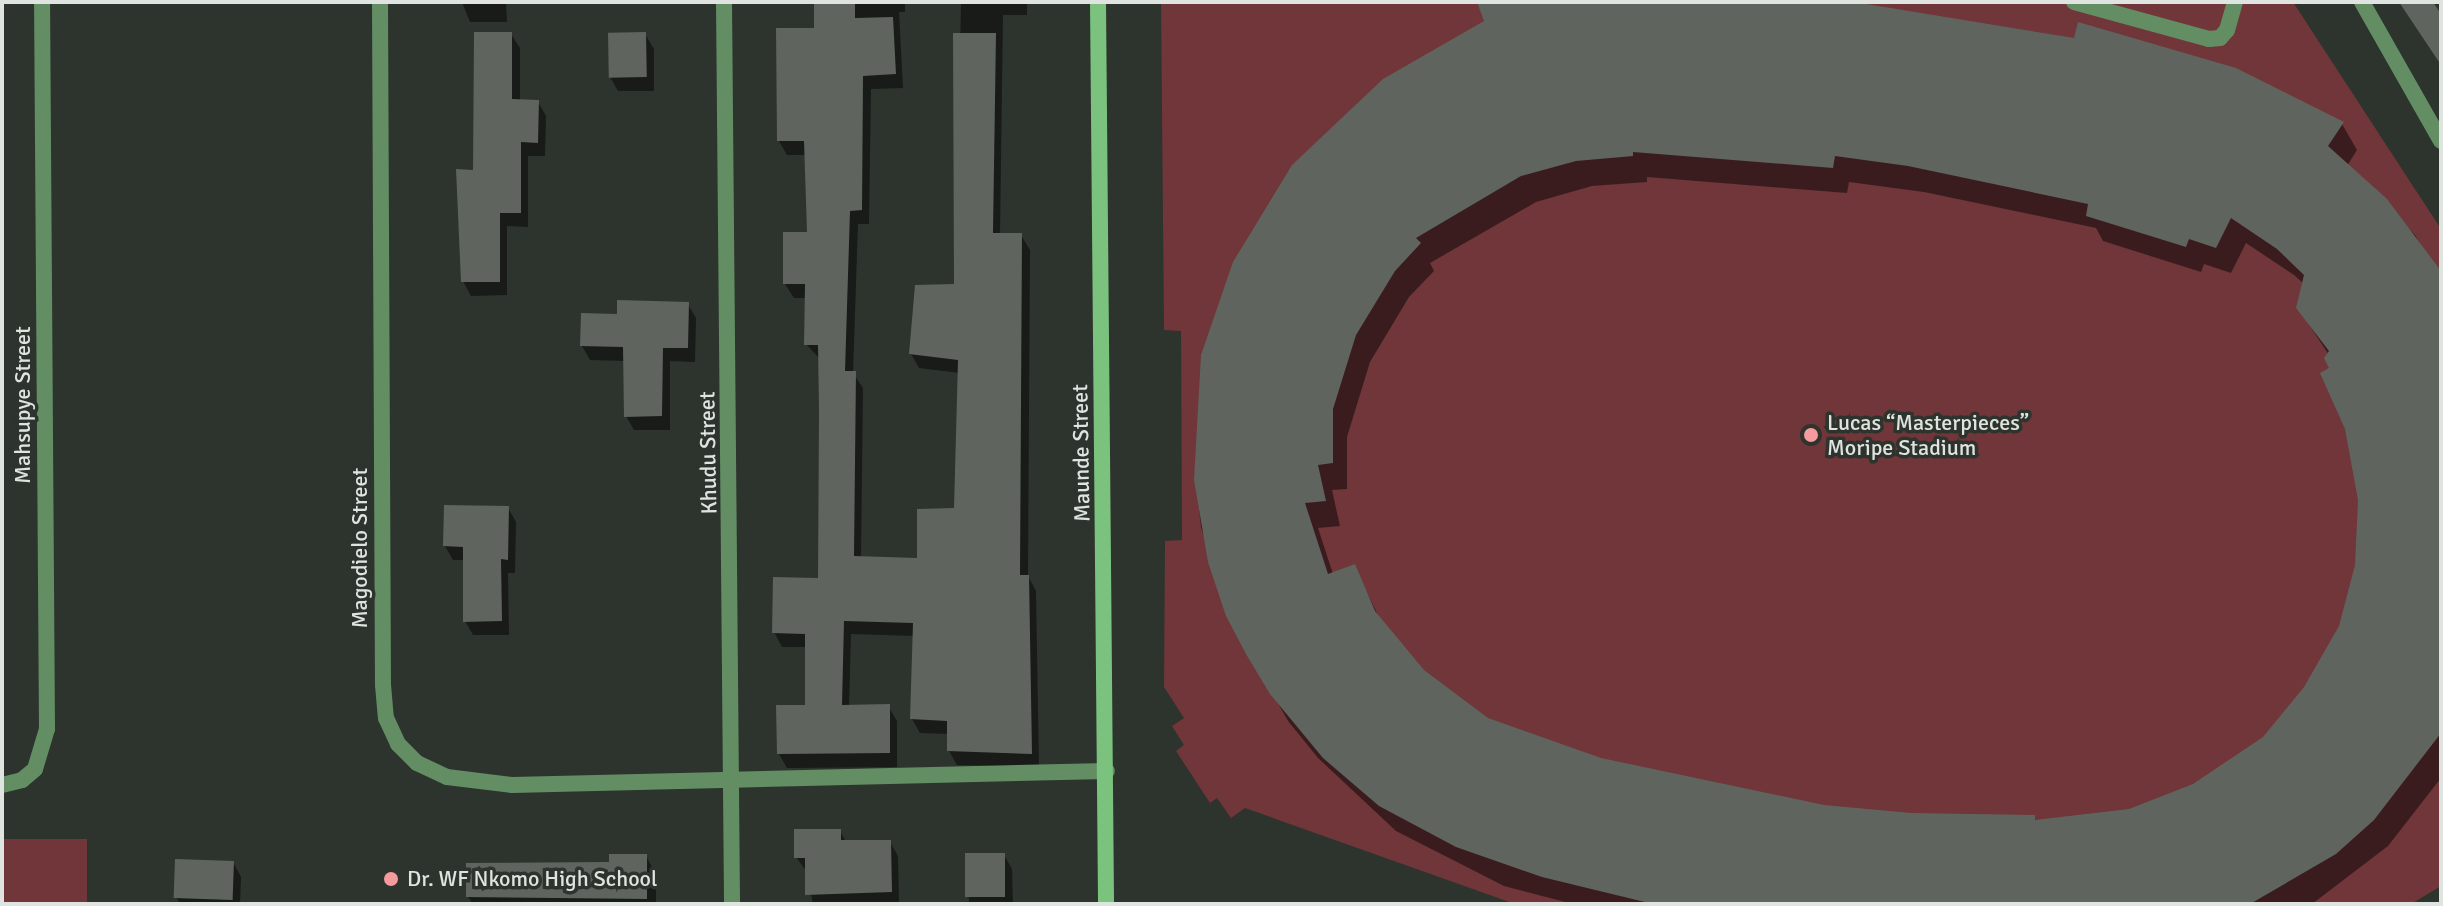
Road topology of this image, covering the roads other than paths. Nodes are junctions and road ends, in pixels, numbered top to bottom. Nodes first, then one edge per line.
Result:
1 (42, 2) edge
2 (380, 2) edge
3 (724, 2) edge
4 (1098, 2) edge
5 (2074, 2) edge
6 (2235, 2) edge
7 (2362, 2) edge
8 (2441, 141) edge
9 (1107, 771) junction
10 (734, 782) junction
11 (2, 785) edge
12 (732, 904) edge
13 (1106, 904) edge

1 - 11 street, Mahsupye Street
2 - 10 street, Magodielo Street
3 - 10 street, Khudu Street
4 - 9 street, Maunde Street
5 - 6 street
7 - 8 street
9 - 10 street, Magodielo Street
9 - 13 street, Maunde Street
10 - 12 street, Khudu Street

